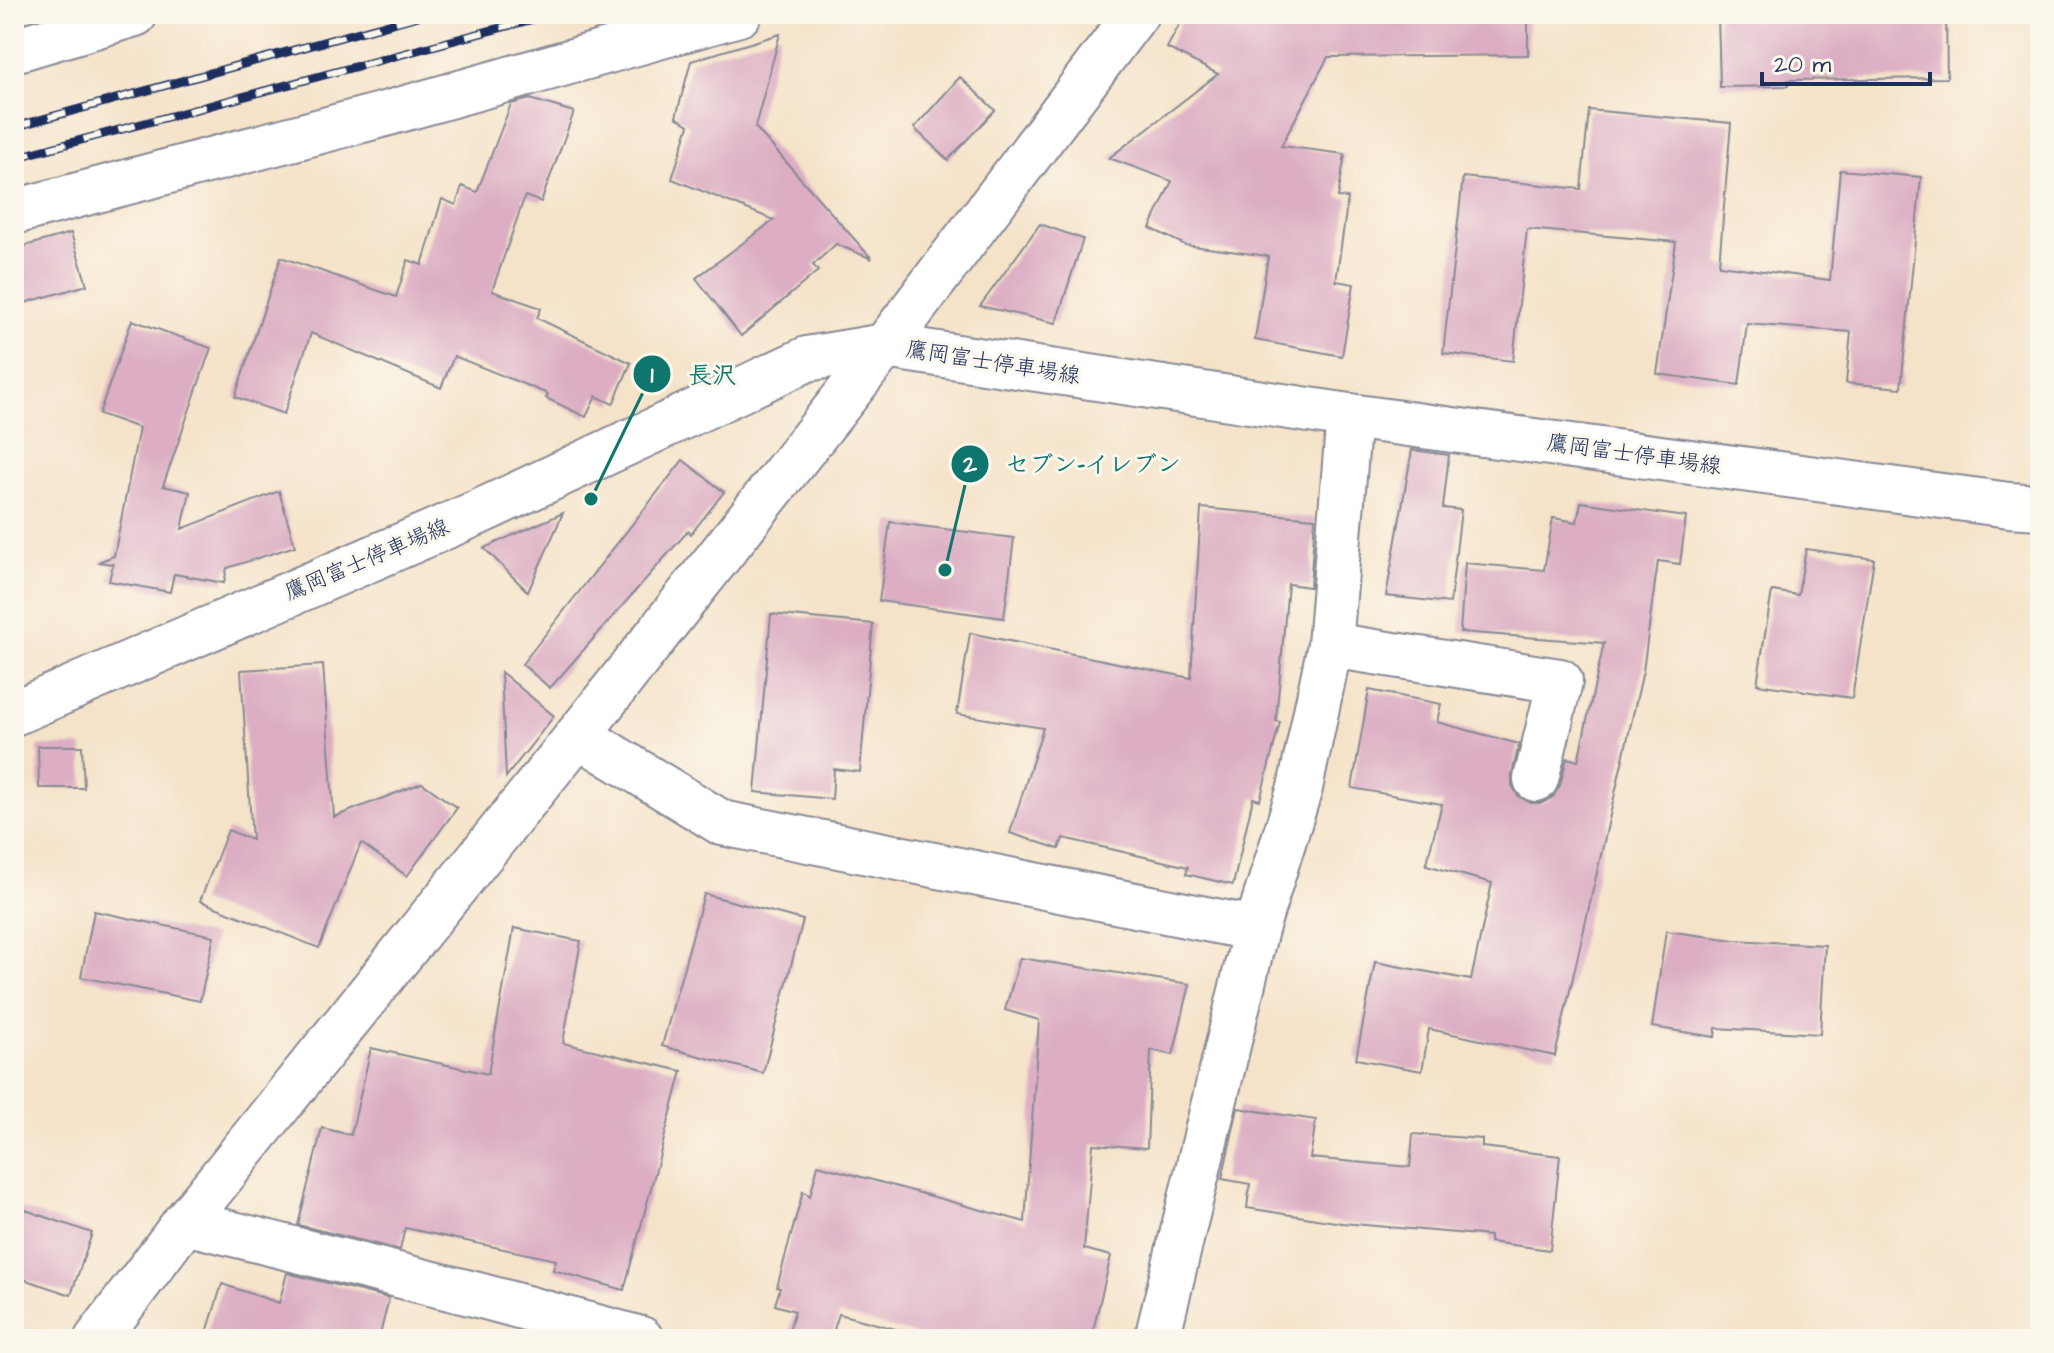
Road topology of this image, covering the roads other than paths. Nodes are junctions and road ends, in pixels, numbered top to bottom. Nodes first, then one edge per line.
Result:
1 (135, 14) edge
2 (739, 14) edge
3 (1136, 14) edge
4 (14, 50) edge
5 (14, 212) edge
6 (885, 346) junction
7 (1349, 416) junction
8 (2040, 507) edge
9 (1330, 645) junction
10 (14, 713) edge
11 (578, 735) junction
12 (1536, 779) dead end
13 (1256, 929) junction
14 (185, 1222) junction
15 (97, 1339) edge
16 (641, 1339) edge
17 (1157, 1339) edge

1 - 4 street
2 - 5 street
3 - 6 street
6 - 7 street, 鷹岡富士停車場線
6 - 10 street, 鷹岡富士停車場線
6 - 11 street
7 - 8 street, 鷹岡富士停車場線
7 - 9 street
9 - 12 street
9 - 13 street
11 - 13 street
11 - 14 street
13 - 17 street
14 - 15 street
14 - 16 street

